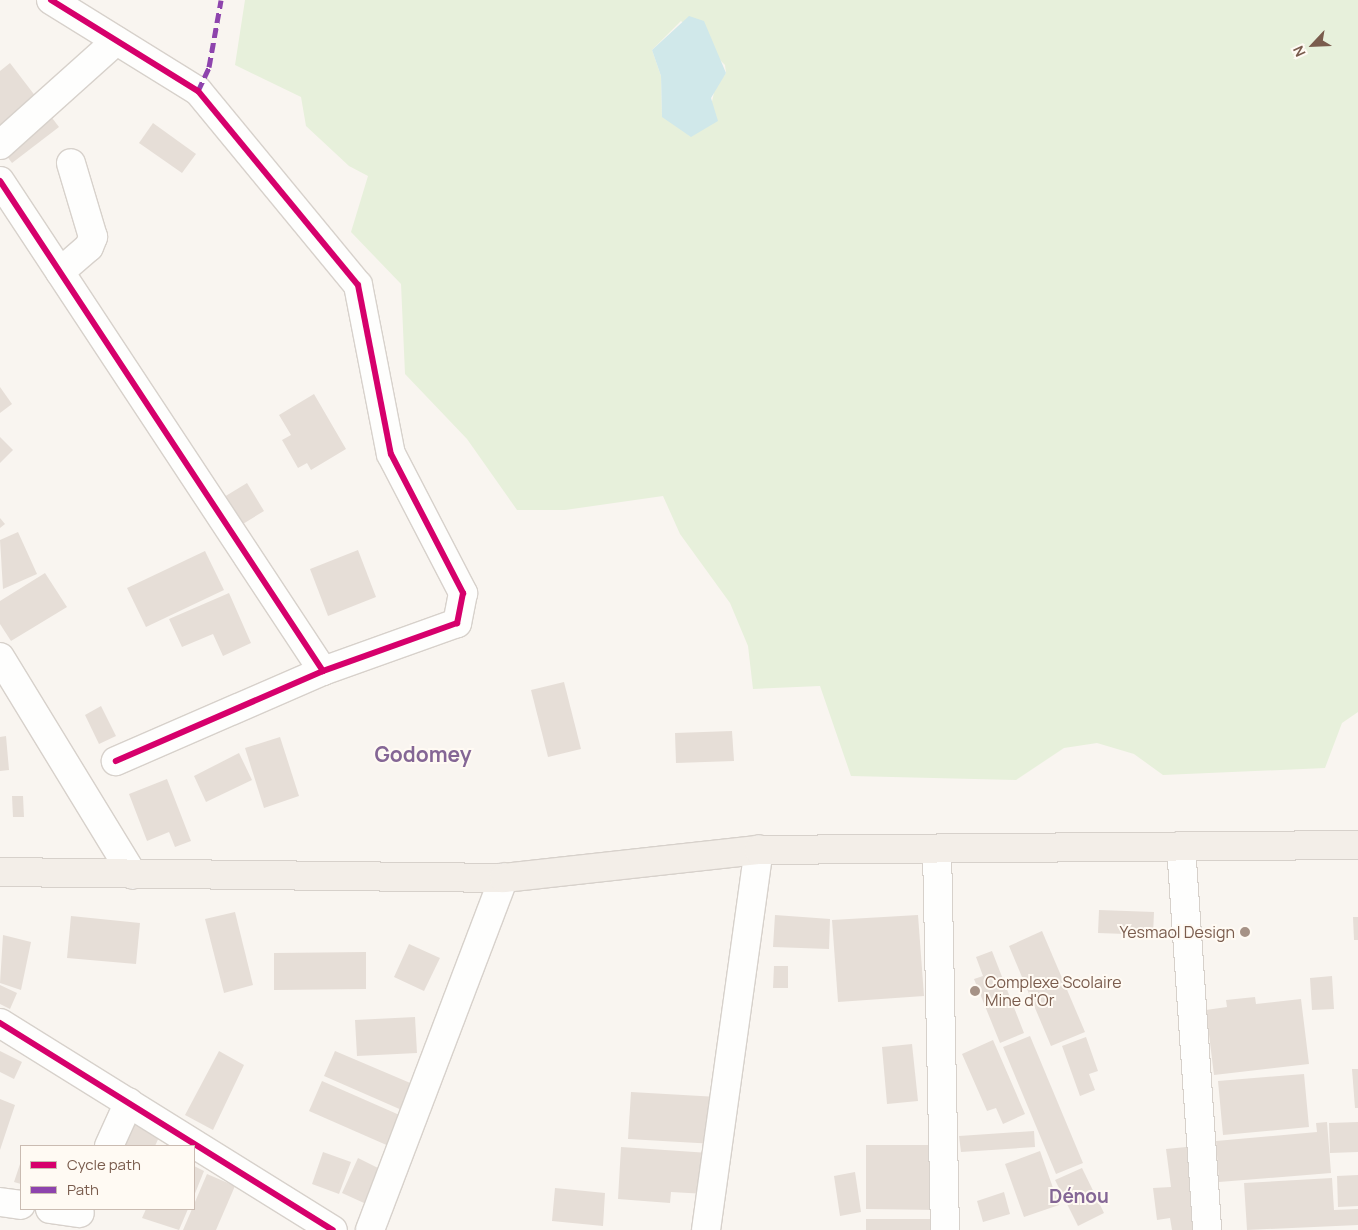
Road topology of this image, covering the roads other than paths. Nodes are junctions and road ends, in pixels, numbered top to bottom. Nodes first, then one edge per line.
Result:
1 (51, 0) edge
2 (116, 41) junction
3 (0, 145) edge
4 (71, 164) dead end
5 (0, 181) edge
6 (60, 272) junction
7 (0, 657) edge
8 (323, 671) junction
9 (116, 761) dead end
10 (1358, 845) edge
11 (1181, 846) junction
12 (759, 850) junction
13 (937, 850) junction
14 (0, 872) edge
15 (133, 875) junction
16 (504, 878) junction
17 (0, 1023) edge
18 (129, 1102) junction
19 (109, 1145) edge
20 (0, 1202) edge
21 (20, 1205) edge
22 (54, 1210) edge
23 (78, 1217) edge
24 (333, 1230) edge
25 (370, 1230) edge
26 (706, 1230) edge
27 (945, 1230) edge
28 (1207, 1230) edge

1 - 2 street
2 - 3 street
2 - 8 street
4 - 6 street
5 - 6 street
6 - 8 street
7 - 15 street
8 - 9 street
10 - 11 main road
11 - 13 main road
11 - 28 street
12 - 13 main road
12 - 16 main road
12 - 26 street
13 - 27 street
14 - 15 main road
15 - 16 main road
16 - 25 street
17 - 18 street
18 - 19 street
18 - 24 street
20 - 21 street
22 - 23 street

